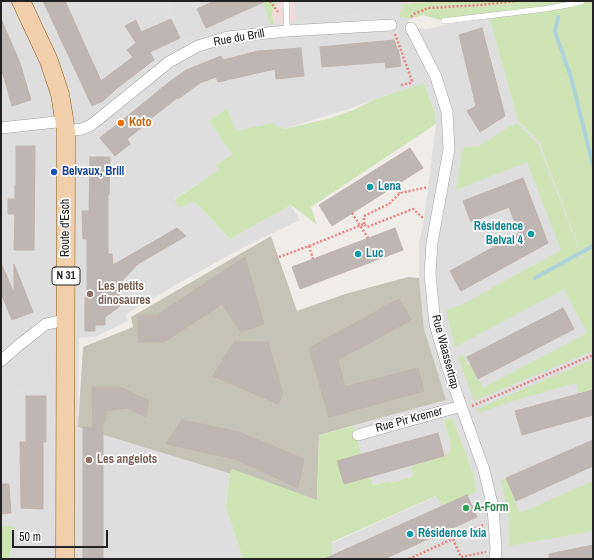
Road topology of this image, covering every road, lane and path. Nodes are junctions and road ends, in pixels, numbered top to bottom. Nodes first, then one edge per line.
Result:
1 (21, 1) edge
2 (286, 1) edge
3 (516, 1) edge
4 (582, 1) edge
5 (444, 21) dead end
6 (391, 25) joint
7 (411, 28) joint
8 (287, 30) junction
9 (401, 85) dead end
10 (65, 126) junction
11 (1, 128) edge
12 (395, 186) dead end
13 (428, 188) dead end
14 (400, 193) junction
15 (352, 213) dead end
16 (424, 218) dead end
17 (364, 224) junction
18 (360, 226) junction
19 (368, 238) dead end
20 (309, 246) junction
21 (279, 257) dead end
22 (312, 259) dead end
23 (66, 320) junction
24 (593, 355) edge
25 (1, 361) edge
26 (462, 408) junction
27 (358, 435) dead end
28 (494, 520) junction
29 (453, 539) junction
30 (483, 552) dead end
31 (65, 559) edge
32 (409, 559) edge
33 (495, 559) edge

1 - 10 main road, Route d'Esch / N 31
2 - 8 lane
3 - 7 path
4 - 5 lane
6 - 8 street, Rue du Brill
6 - 9 path
7 - 26 street, Rue Waassertrap
8 - 10 street, Rue du Brill
10 - 11 street, Rue du Brill
10 - 23 main road, Route d'Esch / N 31
12 - 14 path
13 - 14 path
14 - 17 path
15 - 18 path
16 - 17 path
17 - 18 path
18 - 19 path
18 - 20 path
20 - 21 path
20 - 22 path
23 - 25 street
23 - 31 main road, Route d'Esch / N 31
24 - 26 path
26 - 27 street, Rue Pir Kremer
26 - 28 street, Rue Waassertrap
28 - 29 path
28 - 33 street, Rue Waassertrap
29 - 30 path
29 - 32 path

